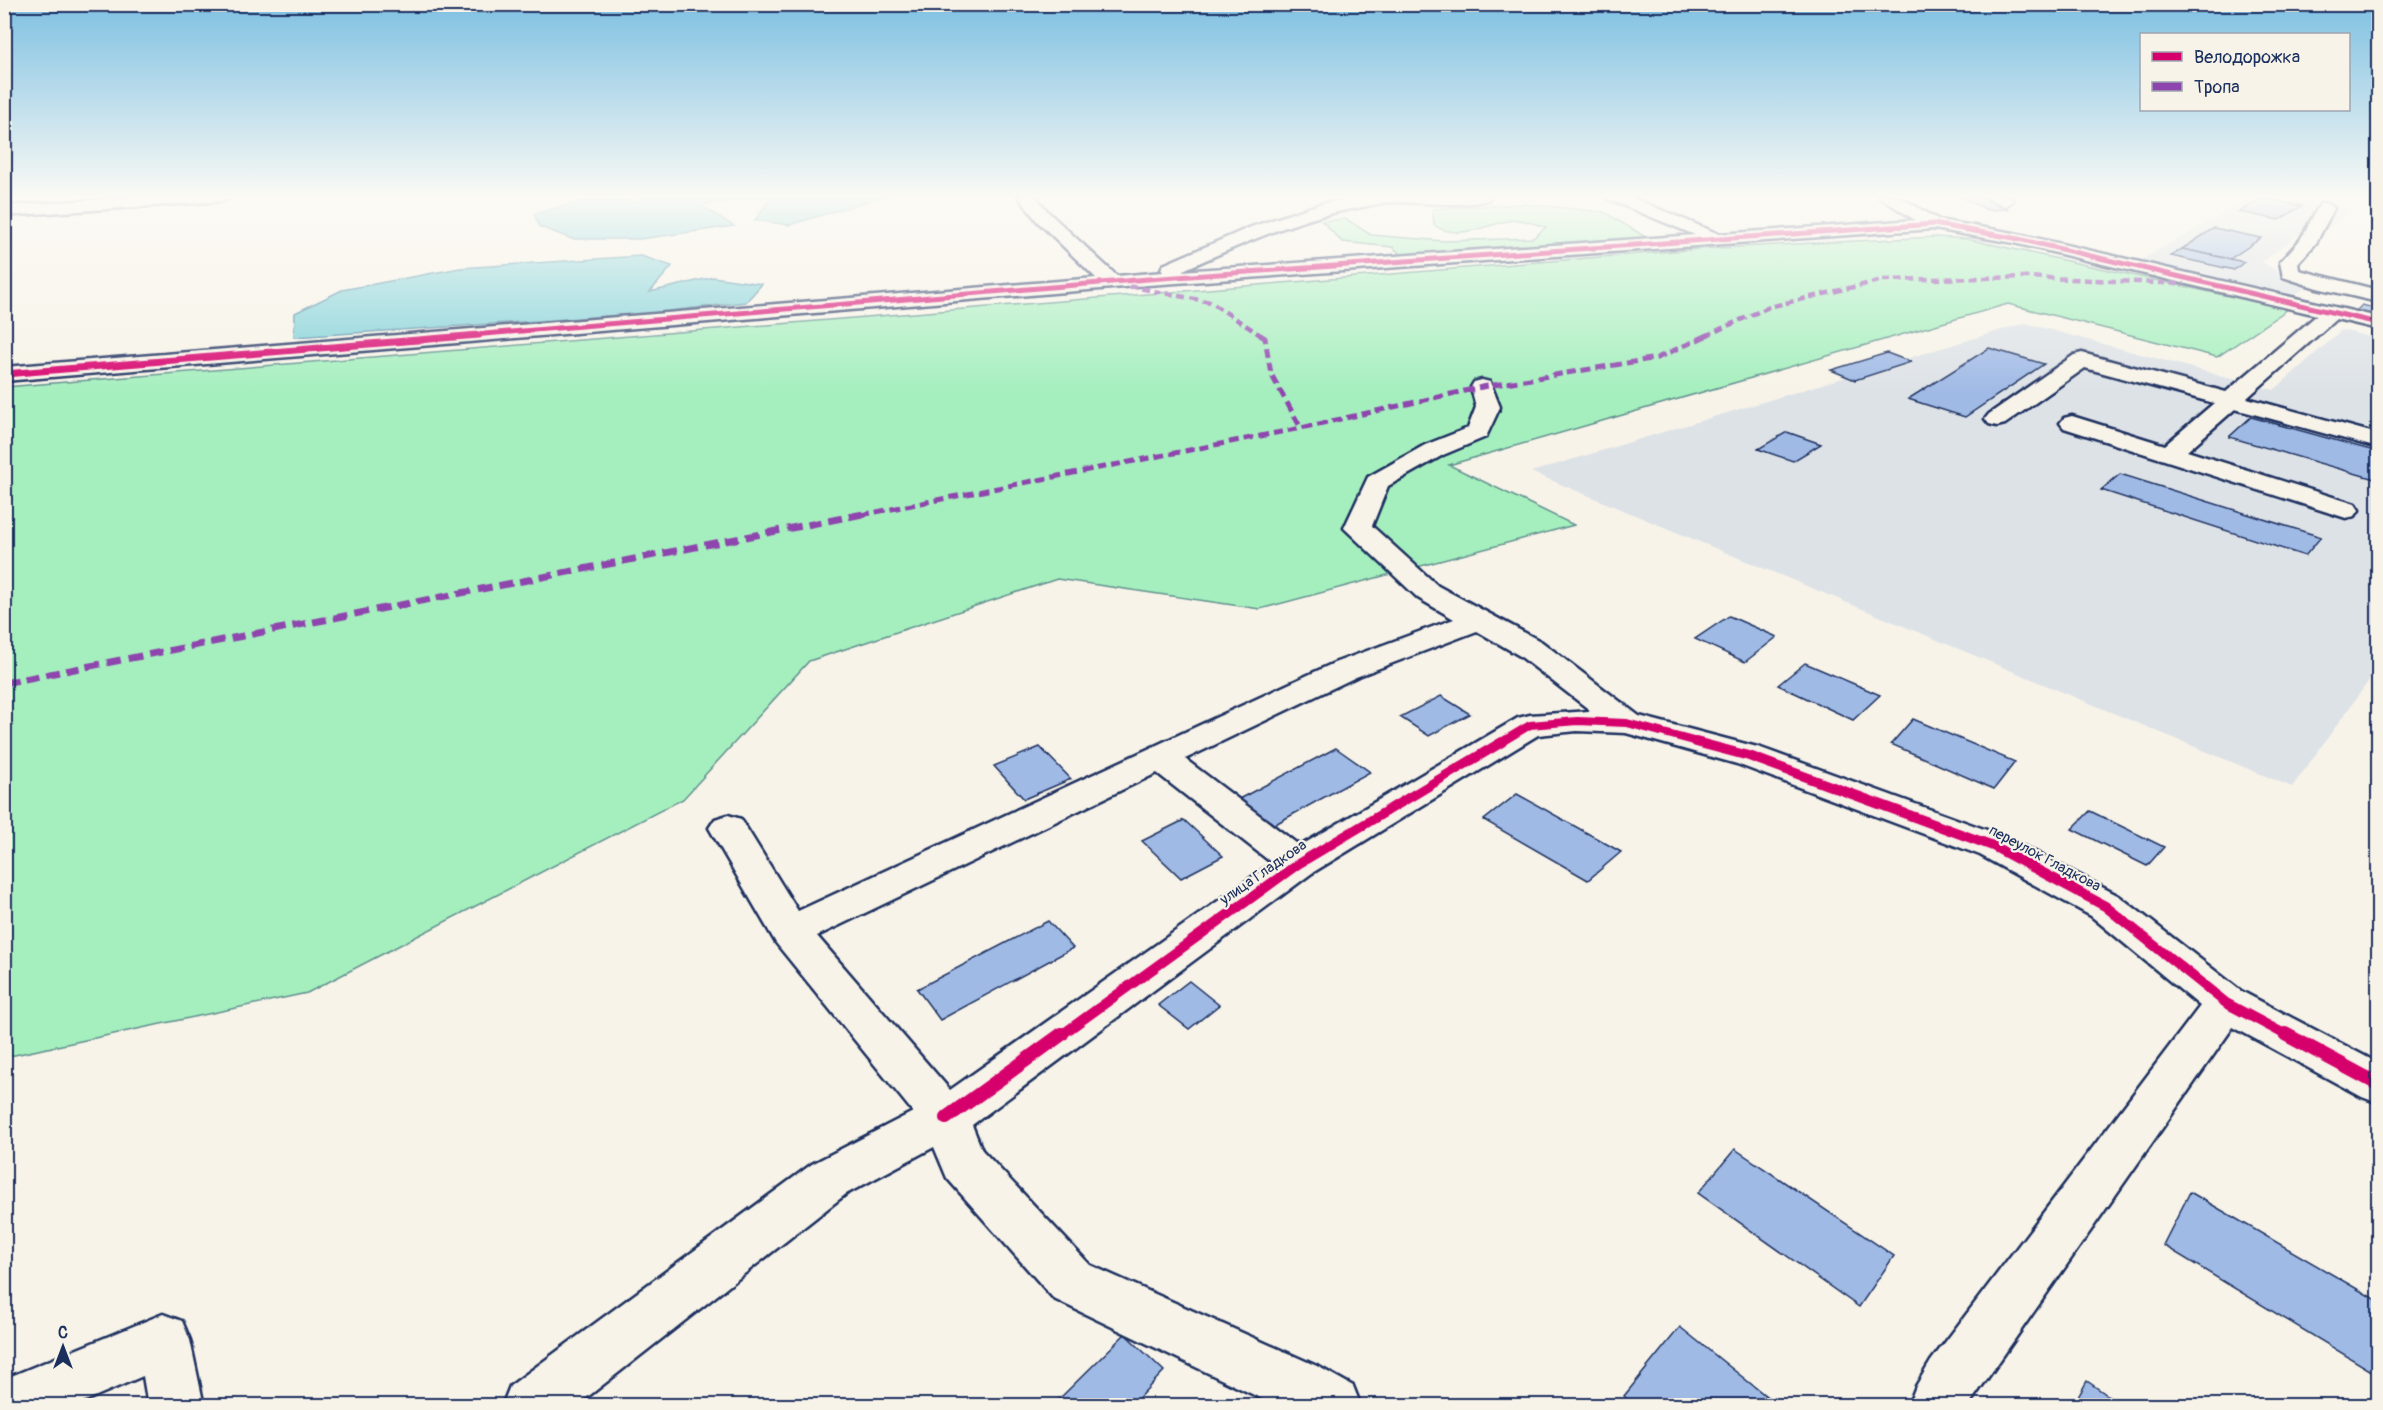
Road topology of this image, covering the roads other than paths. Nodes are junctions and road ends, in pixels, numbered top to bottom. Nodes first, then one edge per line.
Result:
1 (1091, 262) edge
2 (1187, 262) edge
3 (1394, 262) edge
4 (2116, 262) edge
5 (2178, 262) edge
6 (2289, 262) edge
7 (2290, 273) junction
8 (1148, 279) junction
9 (1112, 282) junction
10 (2379, 296) edge
11 (2332, 312) junction
12 (2379, 323) edge
13 (4, 375) edge
14 (1482, 387) dead end
15 (2229, 399) junction
16 (1997, 419) dead end
17 (2072, 423) dead end
18 (2379, 441) edge
19 (2169, 454) junction
20 (2346, 510) dead end
21 (1479, 620) junction
22 (1627, 723) junction
23 (1160, 758) junction
24 (728, 828) dead end
25 (1298, 864) junction
26 (790, 932) junction
27 (2226, 1004) junction
28 (2379, 1084) edge
29 (946, 1118) junction
30 (6, 1406) edge
31 (176, 1406) edge
32 (530, 1406) edge
33 (1333, 1406) edge
34 (1936, 1406) edge

1 - 9 street
2 - 8 street
3 - 8 street
4 - 11 street
5 - 7 street
6 - 7 street
7 - 10 street
8 - 9 street
9 - 13 street
11 - 12 street
11 - 15 street
14 - 21 street
15 - 16 street
15 - 18 street
15 - 19 street
17 - 19 street
19 - 20 street
21 - 22 street
21 - 23 street
22 - 25 street, улица Гладкова
22 - 27 street, переулок Гладкова
23 - 25 street
23 - 26 street
24 - 26 street
25 - 29 street, улица Гладкова
26 - 29 street
27 - 28 street, переулок Гладкова
27 - 34 street
29 - 32 street, улица Гладкова
29 - 33 street
30 - 31 street

